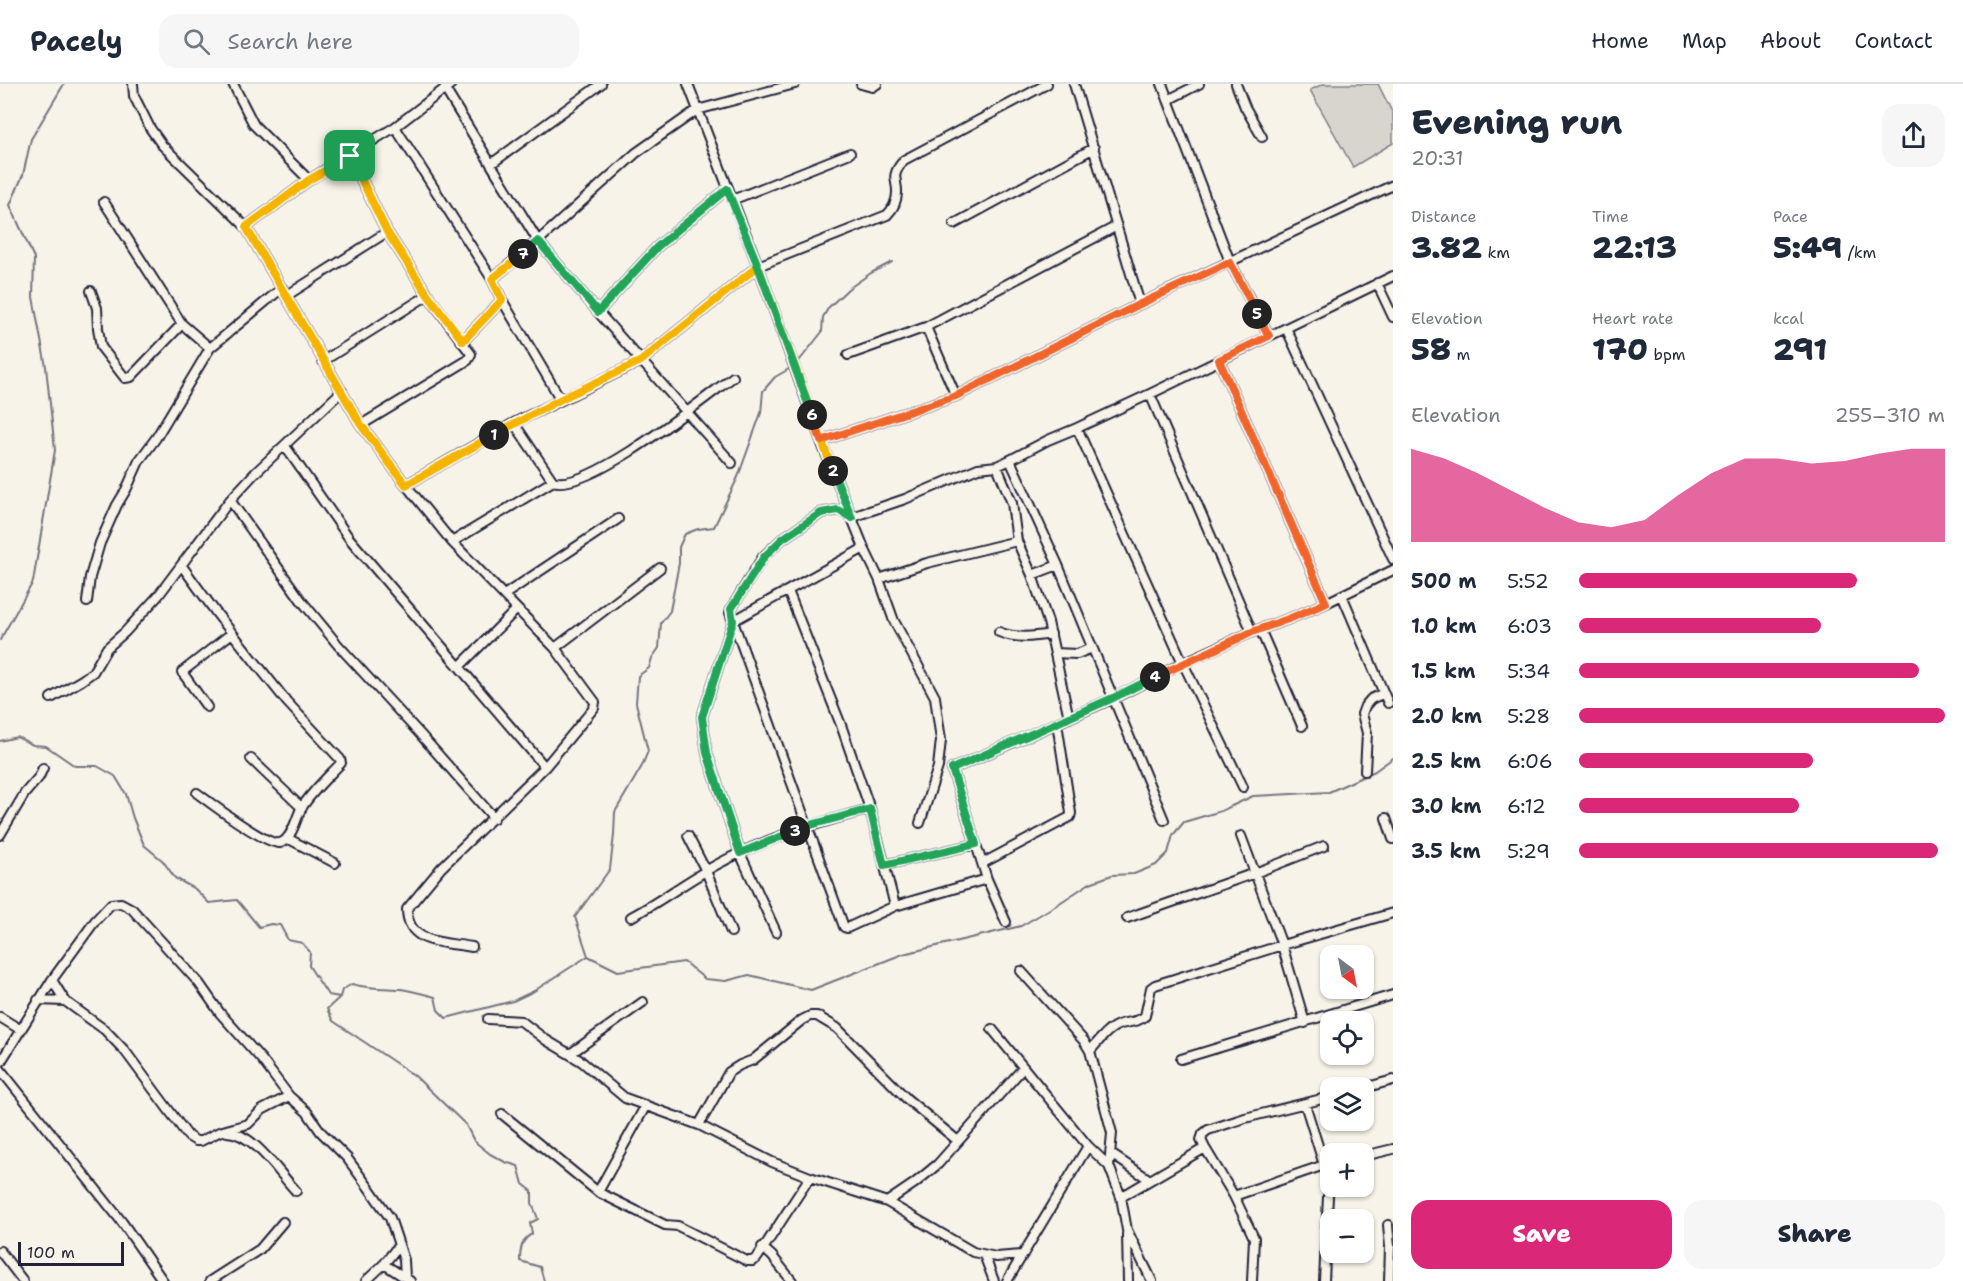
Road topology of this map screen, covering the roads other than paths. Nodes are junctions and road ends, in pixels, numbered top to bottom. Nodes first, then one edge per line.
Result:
1 (133, 84) edge
2 (233, 84) edge
3 (601, 84) edge
4 (688, 84) edge
5 (795, 84) edge
6 (861, 84) edge
7 (877, 84) edge
8 (1047, 84) edge
9 (1074, 84) edge
10 (1162, 84) edge
11 (1199, 84) edge
12 (1236, 84) edge
13 (448, 86) edge
14 (1168, 100) junction
15 (697, 110) junction
16 (394, 127) junction
17 (1262, 137) dead end
18 (1094, 148) junction
19 (850, 153) dead end
20 (350, 156) junction
21 (491, 164) junction
22 (309, 180) junction
23 (1393, 184) edge
24 (727, 189) junction
25 (732, 200) junction
26 (104, 202) dead end
27 (954, 224) dead end
28 (1117, 226) junction
29 (246, 227) junction
30 (387, 232) junction
31 (538, 241) junction
32 (1230, 262) junction
33 (758, 266) junction
34 (1393, 276) edge
35 (492, 279) junction
36 (1377, 283) junction
37 (282, 288) junction
38 (91, 291) dead end
39 (428, 295) junction
40 (286, 296) junction
41 (502, 300) junction
42 (1140, 304) junction
43 (598, 312) junction
44 (1393, 317) edge
45 (182, 324) junction
46 (926, 327) junction
47 (1286, 328) junction
48 (1269, 336) junction
49 (463, 341) junction
50 (210, 348) junction
51 (848, 355) dead end
52 (1219, 360) junction
53 (323, 361) junction
54 (641, 361) junction
55 (733, 377) dead end
56 (342, 391) junction
57 (1150, 394) junction
58 (956, 396) junction
59 (561, 399) junction
60 (686, 412) junction
61 (514, 423) junction
62 (361, 425) junction
63 (1077, 428) junction
64 (821, 441) junction
65 (285, 446) junction
66 (1010, 460) junction
67 (732, 463) dead end
68 (997, 466) junction
69 (553, 481) junction
70 (406, 485) junction
71 (230, 500) junction
72 (852, 518) junction
73 (618, 519) dead end
74 (1017, 540) junction
75 (452, 542) junction
76 (864, 548) junction
77 (1393, 559) edge
78 (1059, 565) junction
79 (182, 566) junction
80 (660, 568) dead end
81 (1393, 570) edge
82 (1032, 574) junction
83 (879, 579) junction
84 (788, 591) junction
85 (504, 595) junction
86 (1342, 595) junction
87 (87, 602) dead end
88 (1326, 603) junction
89 (517, 609) junction
90 (733, 621) junction
91 (1256, 631) junction
92 (999, 632) dead end
93 (232, 633) junction
94 (1051, 634) junction
95 (555, 648) junction
96 (1092, 648) junction
97 (1055, 653) junction
98 (1183, 663) junction
99 (459, 667) junction
100 (1384, 693) junction
101 (51, 698) dead end
102 (1113, 698) junction
103 (1388, 703) dead end
104 (207, 707) dead end
105 (1069, 718) junction
106 (1057, 723) junction
107 (1302, 726) dead end
108 (251, 759) dead end
109 (545, 767) junction
110 (43, 768) dead end
111 (1365, 771) dead end
112 (1243, 787) dead end
113 (197, 793) dead end
114 (302, 808) junction
115 (870, 809) junction
116 (494, 818) junction
117 (1386, 818) dead end
118 (1164, 820) dead end
119 (921, 823) dead end
120 (807, 826) junction
121 (0, 835) edge
122 (688, 836) dead end
123 (1241, 836) dead end
124 (287, 838) junction
125 (1393, 839) edge
126 (976, 844) junction
127 (1324, 846) dead end
128 (740, 853) junction
129 (335, 863) dead end
130 (983, 863) junction
131 (884, 865) junction
132 (706, 871) junction
133 (1255, 873) junction
134 (987, 879) junction
135 (895, 906) junction
136 (1393, 913) edge
137 (631, 917) dead end
138 (1127, 918) dead end
139 (1006, 922) dead end
140 (731, 932) dead end
141 (776, 932) dead end
142 (1282, 945) junction
143 (472, 947) dead end
144 (1021, 971) dead end
145 (52, 980) junction
146 (1393, 995) edge
147 (38, 1000) junction
148 (65, 1001) junction
149 (643, 1002) dead end
150 (0, 1017) edge
151 (488, 1019) dead end
152 (1305, 1023) junction
153 (992, 1029) dead end
154 (21, 1030) junction
155 (1090, 1051) junction
156 (570, 1054) junction
157 (1181, 1059) dead end
158 (0, 1063) edge
159 (1023, 1068) junction
160 (0, 1069) edge
161 (1393, 1080) edge
162 (1374, 1085) edge
163 (289, 1096) junction
164 (1320, 1100) edge
165 (1305, 1104) junction
166 (646, 1105) junction
167 (502, 1114) dead end
168 (699, 1125) junction
169 (219, 1132) junction
170 (958, 1141) junction
171 (1320, 1145) edge
172 (1088, 1146) junction
173 (1205, 1148) junction
174 (1393, 1149) edge
175 (1111, 1154) junction
176 (1374, 1154) edge
177 (1109, 1166) junction
178 (1320, 1166) edge
179 (810, 1177) junction
180 (1150, 1180) junction
181 (296, 1191) dead end
182 (598, 1192) junction
183 (1234, 1196) junction
184 (1121, 1197) junction
185 (1328, 1197) edge
186 (887, 1202) junction
187 (283, 1222) dead end
188 (1388, 1225) dead end
189 (1128, 1230) junction
190 (399, 1245) junction
191 (762, 1247) junction
192 (1392, 1247) edge
193 (0, 1251) edge
194 (984, 1255) junction
195 (1022, 1255) junction
196 (384, 1264) junction
197 (1127, 1277) edge
198 (407, 1279) edge
199 (23, 1281) edge
200 (163, 1281) edge
201 (210, 1281) edge
202 (366, 1281) edge
203 (792, 1281) edge
204 (994, 1281) edge
205 (1007, 1281) edge
206 (1122, 1281) edge
207 (1152, 1281) edge
208 (1252, 1281) edge
209 (1324, 1281) edge
210 (1389, 1281) edge

1 - 29 street
2 - 22 street
3 - 21 street
4 - 15 street
5 - 15 street
6 - 7 street
8 - 33 street
9 - 18 street
10 - 14 street
11 - 14 street
12 - 17 street
13 - 16 street
13 - 21 street
14 - 32 street
15 - 24 street
15 - 31 street
16 - 20 street
16 - 35 street
18 - 27 street
18 - 28 street
19 - 25 street
20 - 22 street
20 - 30 street
21 - 31 street
22 - 29 street
23 - 32 street
24 - 25 street
24 - 43 street
25 - 33 street
26 - 45 street
28 - 42 street
28 - 46 street
29 - 37 street
30 - 39 street
30 - 40 street
31 - 35 street
31 - 43 street
32 - 42 street
32 - 48 street
33 - 54 street
33 - 64 street
34 - 36 street
35 - 41 street
36 - 44 street
36 - 47 street
37 - 40 street
37 - 50 street
38 - 45 street
39 - 49 street
39 - 53 street
40 - 53 street
41 - 49 street
41 - 59 street
42 - 58 street
43 - 54 street
45 - 50 street
46 - 51 street
46 - 58 street
47 - 48 street
47 - 77 street
48 - 52 street
49 - 62 street
50 - 87 street
52 - 57 street
52 - 88 street
53 - 56 street
54 - 59 street
54 - 60 street
55 - 60 street
56 - 62 street
56 - 65 street
57 - 63 street
57 - 91 street
58 - 64 street
59 - 61 street
60 - 67 street
60 - 69 street
61 - 69 street
61 - 70 street
62 - 70 street
63 - 66 street
63 - 98 street
64 - 72 street
65 - 71 street
65 - 99 street
66 - 68 street
66 - 78 street
68 - 72 street
68 - 74 street
69 - 75 street
70 - 75 street
71 - 79 street
71 - 116 street
72 - 76 street
72 - 90 street
73 - 85 street
74 - 82 street
74 - 83 street
75 - 85 street
76 - 83 street
76 - 84 street
78 - 82 street
78 - 96 street
79 - 93 street
79 - 101 street
80 - 95 street
81 - 86 street
82 - 94 street
83 - 119 street
84 - 90 street
84 - 115 street
85 - 89 street
86 - 88 street
86 - 100 street
88 - 91 street
89 - 95 street
89 - 99 street
90 - 120 street
90 - 128 street
91 - 98 street
91 - 107 street
92 - 94 street
93 - 104 street
93 - 114 street
94 - 97 street
95 - 109 street
96 - 97 street
96 - 102 street
97 - 105 street
98 - 102 street
98 - 112 street
99 - 109 street
100 - 103 street
100 - 111 street
102 - 105 street
102 - 118 street
105 - 106 street
106 - 126 street
106 - 130 street
108 - 114 street
109 - 116 street
110 - 121 street
113 - 124 street
114 - 124 street
115 - 120 street
115 - 131 street
116 - 143 street
117 - 125 street
120 - 128 street
120 - 135 street
122 - 132 street
123 - 133 street
124 - 129 street
126 - 130 street
126 - 131 street
127 - 133 street
128 - 132 street
128 - 141 street
130 - 134 street
131 - 135 street
132 - 137 street
132 - 140 street
133 - 138 street
133 - 142 street
134 - 135 street
134 - 139 street
136 - 142 street
142 - 152 street
142 - 155 street
144 - 155 street
145 - 147 street
145 - 148 street
145 - 163 street
146 - 152 street
147 - 148 street
147 - 154 street
148 - 169 street
149 - 156 street
150 - 154 street
151 - 156 street
152 - 157 street
153 - 159 street
154 - 158 street
155 - 175 street
156 - 166 street
159 - 170 street
159 - 172 street
160 - 200 street
161 - 162 street
163 - 169 street
163 - 190 street
164 - 165 street
165 - 171 street
165 - 173 street
166 - 168 street
166 - 182 street
167 - 182 street
168 - 170 street
168 - 179 street
169 - 181 street
170 - 186 street
172 - 177 street
172 - 195 street
173 - 180 street
173 - 183 street
174 - 176 street
175 - 177 street
175 - 180 street
177 - 184 street
178 - 183 street
179 - 186 street
179 - 191 street
180 - 184 street
182 - 191 street
183 - 208 street
184 - 189 street
185 - 209 street
186 - 194 street
187 - 201 street
188 - 192 street
189 - 197 street
189 - 207 street
190 - 196 street
190 - 198 street
191 - 203 street
192 - 210 street
193 - 199 street
194 - 195 street
194 - 204 street
195 - 205 street
196 - 198 street
196 - 202 street
197 - 206 street

